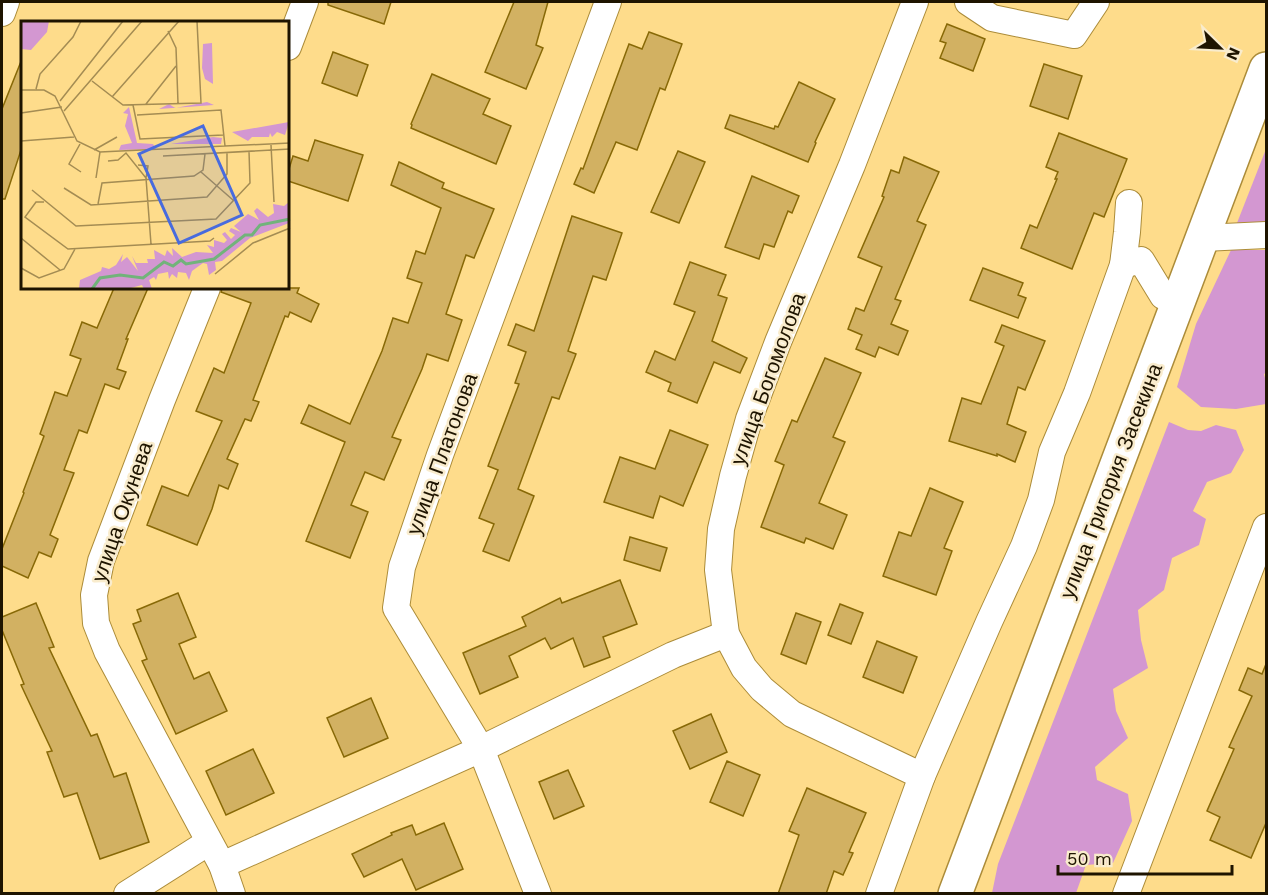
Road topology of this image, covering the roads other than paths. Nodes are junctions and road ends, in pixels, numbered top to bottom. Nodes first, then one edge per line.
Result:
1 (6, 2) edge
2 (305, 2) edge
3 (608, 2) edge
4 (915, 2) edge
5 (968, 2) edge
6 (1096, 2) edge
7 (2, 13) edge
8 (290, 42) edge
9 (1266, 69) edge
10 (1128, 203) dead end
11 (1266, 235) edge
12 (1203, 238) junction
13 (1123, 266) junction
14 (206, 290) edge
15 (1180, 301) junction
16 (1266, 528) edge
17 (726, 634) junction
18 (481, 749) junction
19 (922, 776) junction
20 (209, 842) junction
21 (222, 865) junction
22 (127, 894) edge
23 (232, 894) edge
24 (538, 894) edge
25 (879, 894) edge
26 (955, 894) edge
27 (1126, 894) edge

1 - 7 street
2 - 8 street
3 - 18 street, улица Платонова
4 - 17 street, улица Богомолова
5 - 6 street
9 - 12 main road, улица Григория Засекина
10 - 13 street
11 - 12 street
12 - 15 main road, улица Григория Засекина
13 - 15 street
13 - 19 street
14 - 20 street, улица Окунева
15 - 26 main road, улица Григория Засекина
16 - 27 street
17 - 18 street
17 - 19 street, улица Богомолова
18 - 21 street
18 - 24 street, улица Платонова
19 - 25 street
20 - 21 street, улица Окунева
20 - 22 street
21 - 23 street, улица Окунева

